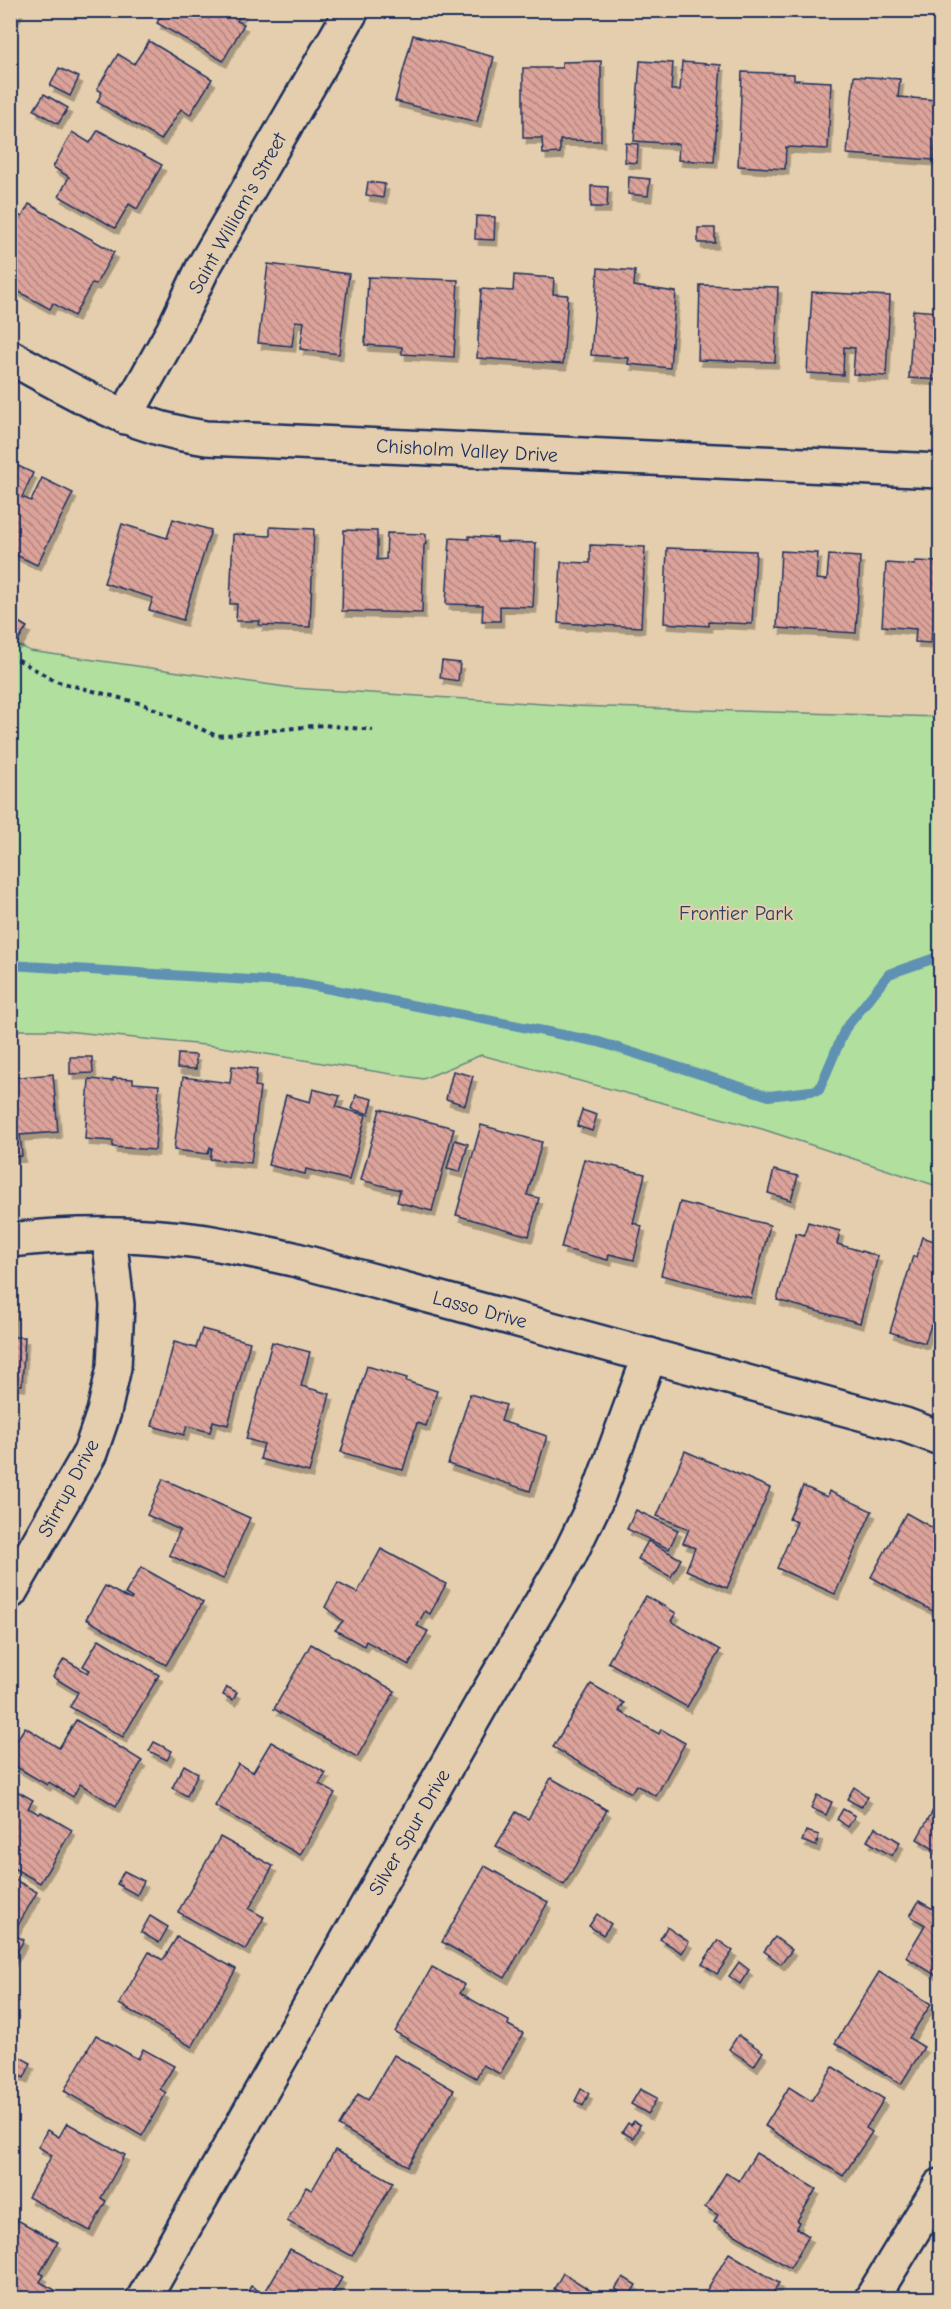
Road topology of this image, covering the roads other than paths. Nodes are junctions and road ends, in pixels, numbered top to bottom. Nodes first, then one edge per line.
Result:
1 (352, 10) edge
2 (10, 357) edge
3 (125, 417) junction
4 (940, 471) edge
5 (109, 1235) junction
6 (10, 1240) edge
7 (650, 1355) junction
8 (940, 1438) edge
9 (10, 1592) edge
10 (940, 2186) edge
11 (144, 2298) edge
12 (872, 2298) edge

1 - 3 street, Saint William's Street
2 - 3 street, Chisholm Valley Drive
3 - 4 street, Chisholm Valley Drive
5 - 6 street, Lasso Drive
5 - 7 street, Lasso Drive
5 - 9 street, Stirrup Drive
7 - 8 street, Lasso Drive
7 - 11 street, Silver Spur Drive
10 - 12 street

